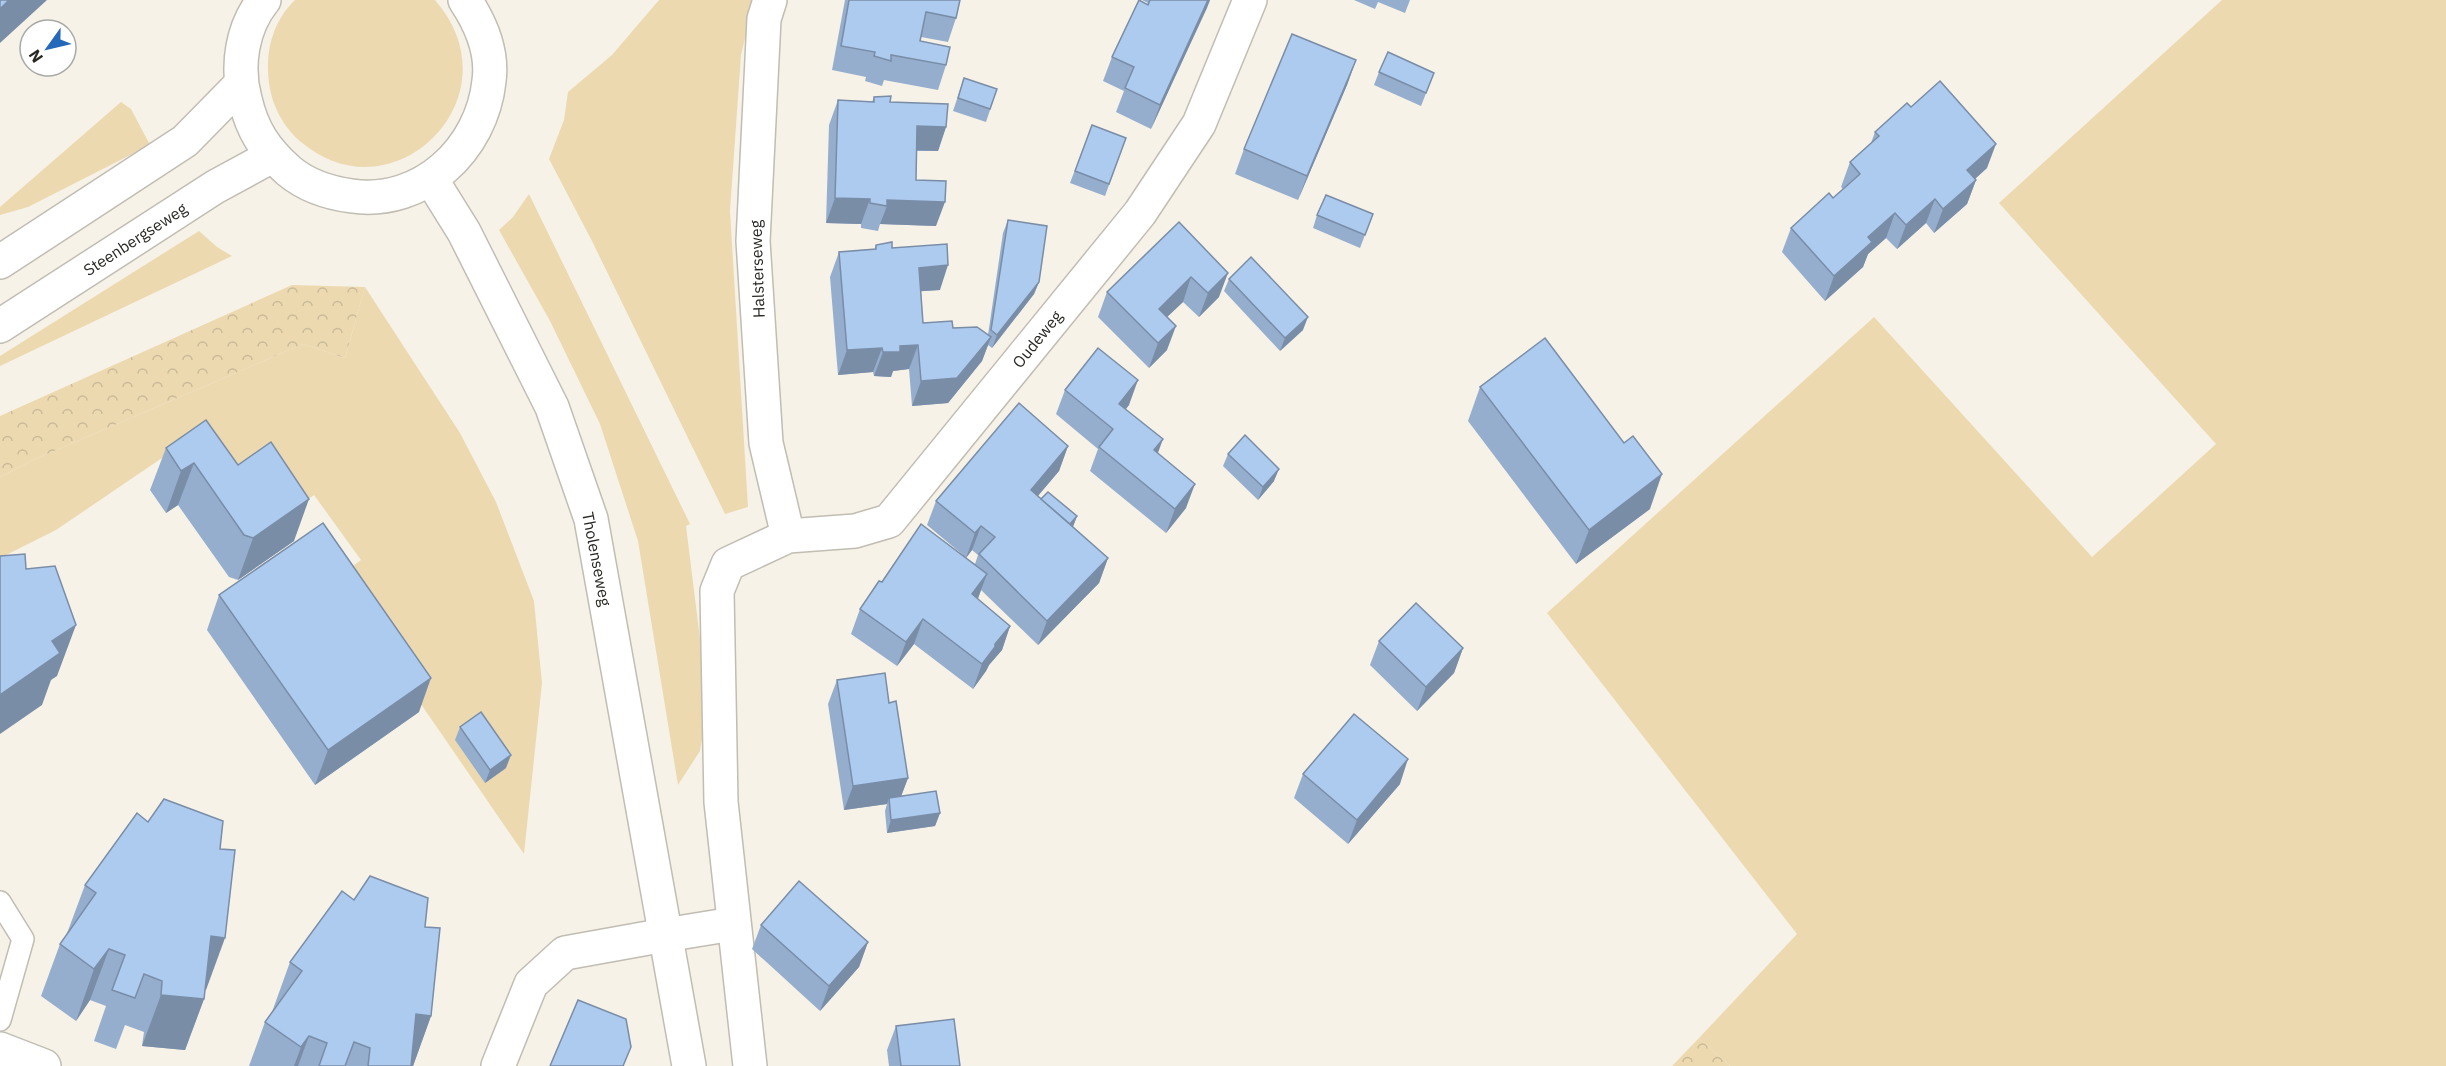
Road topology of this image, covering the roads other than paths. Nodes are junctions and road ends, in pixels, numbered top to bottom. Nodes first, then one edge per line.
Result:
1 (264, 0) edge
2 (465, 0) edge
3 (771, 0) edge
4 (1250, 0) edge
5 (241, 84) junction
6 (272, 156) junction
7 (431, 179) junction
8 (0, 262) edge
9 (0, 326) edge
10 (788, 536) junction
11 (0, 902) edge
12 (733, 924) junction
13 (665, 935) junction
14 (0, 1020) edge
15 (0, 1049) edge
16 (44, 1066) edge
17 (498, 1066) edge
18 (688, 1066) edge
19 (750, 1066) edge

1 - 5 street
2 - 7 street
3 - 10 street, Halsterseweg
4 - 10 street, Oudeweg
5 - 6 street
5 - 8 street
6 - 7 street
6 - 9 street, Steenbergseweg
7 - 13 street, Tholenseweg
10 - 12 street, Oudeweg
11 - 14 lane
12 - 13 street
12 - 19 street
13 - 17 street
13 - 18 street, Tholenseweg
15 - 16 street

